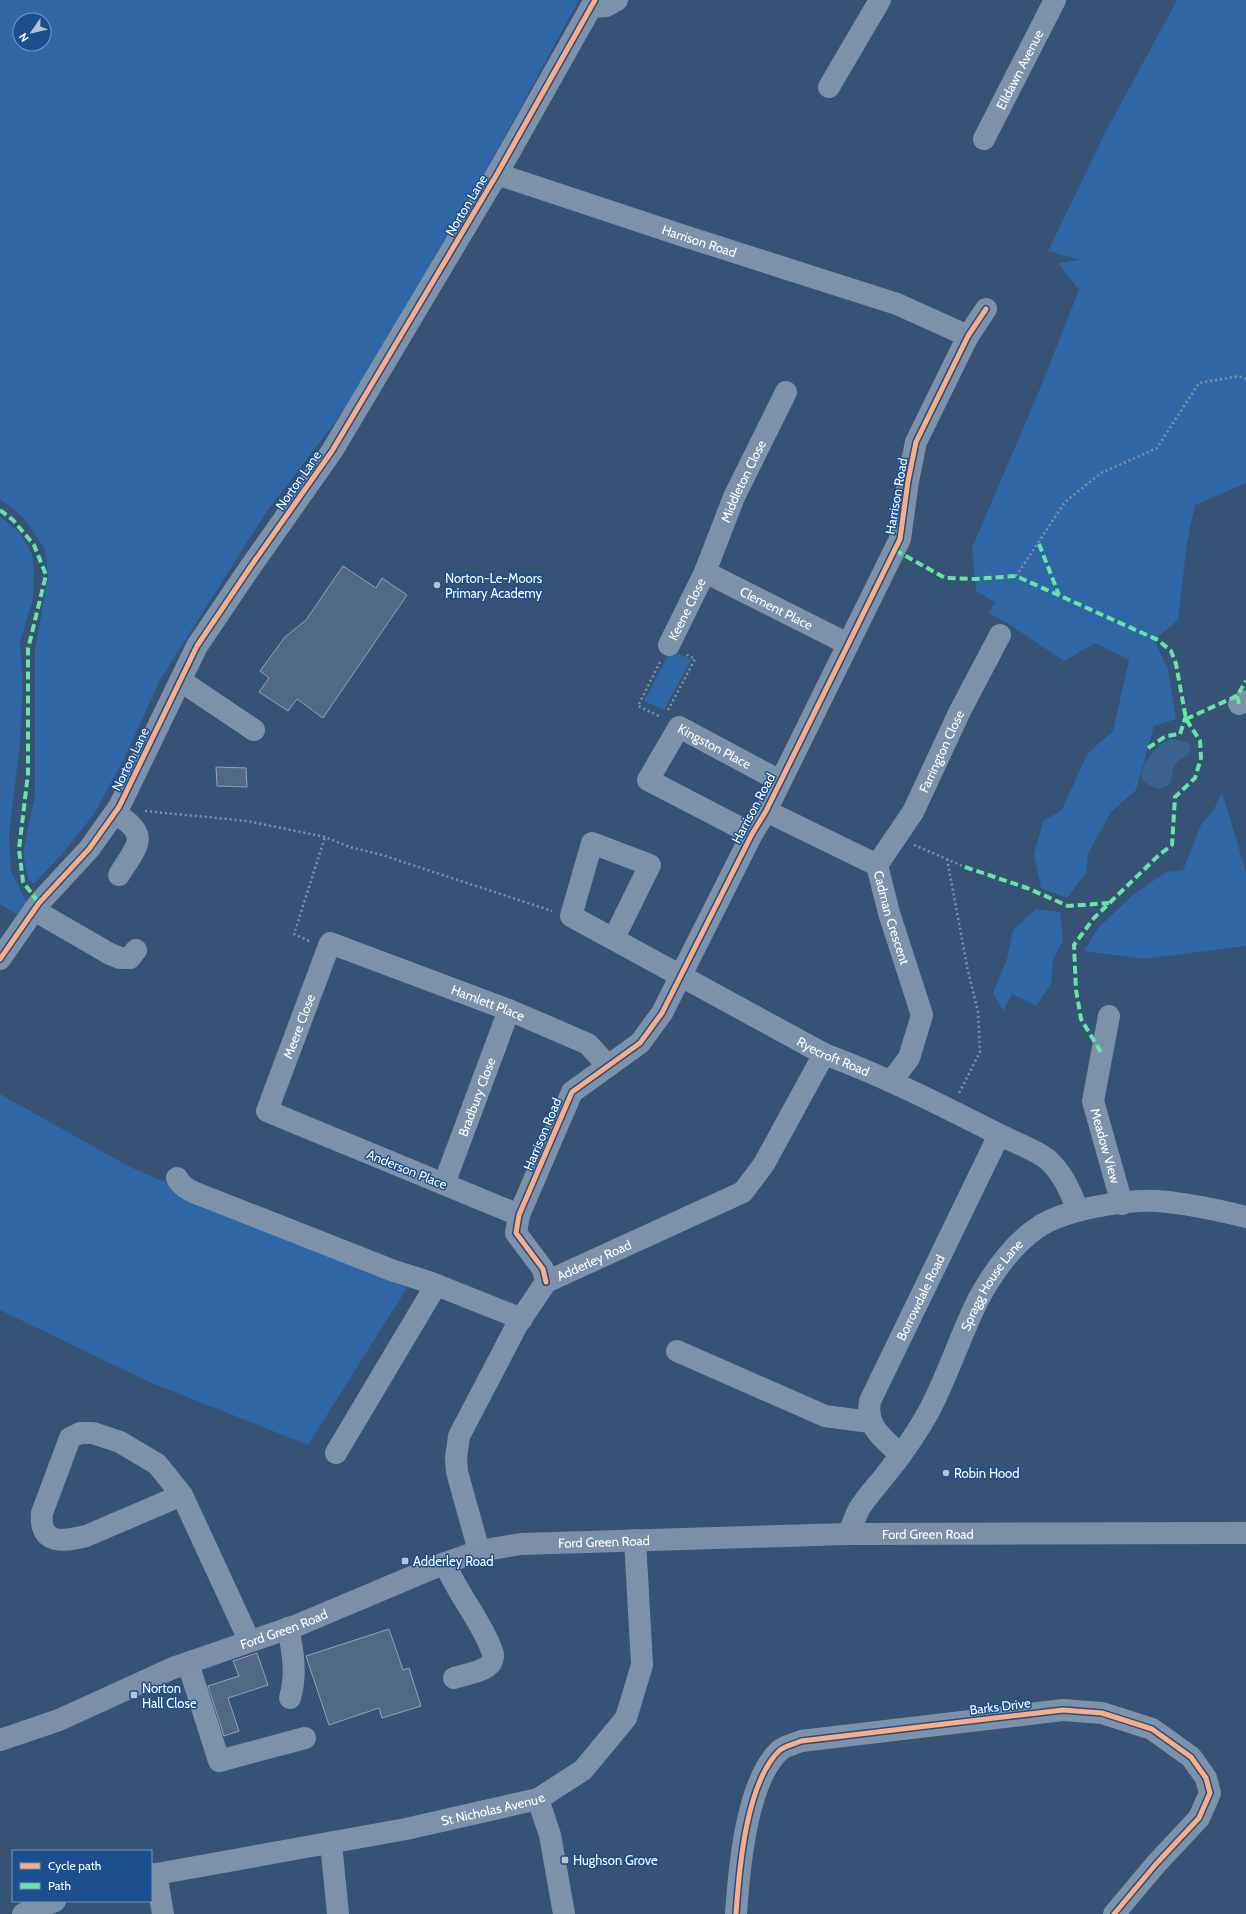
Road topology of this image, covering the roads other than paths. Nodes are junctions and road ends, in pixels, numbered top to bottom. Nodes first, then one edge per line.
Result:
1 (617, 0) edge
2 (880, 0) edge
3 (1055, 0) edge
4 (593, 4) edge
5 (829, 87) dead end
6 (984, 139) dead end
7 (497, 174) junction
8 (986, 309) dead end
9 (968, 336) junction
10 (786, 392) dead end
11 (705, 572) junction
12 (1000, 635) dead end
13 (848, 644) junction
14 (669, 646) road end
15 (181, 681) junction
16 (254, 730) dead end
17 (780, 781) junction
18 (117, 810) junction
19 (766, 811) junction
20 (752, 834) junction
21 (877, 865) junction
22 (119, 875) dead end
23 (34, 910) junction
24 (614, 938) junction
25 (136, 950) dead end
26 (359, 955) joint
27 (0, 959) edge
28 (681, 975) junction
29 (508, 1010) junction
30 (1109, 1016) dead end
31 (824, 1054) junction
32 (608, 1066) junction
33 (888, 1080) junction
34 (294, 1123) joint
35 (999, 1135) junction
36 (177, 1178) dead end
37 (444, 1184) junction
38 (1122, 1204) junction
39 (1078, 1210) junction
40 (519, 1215) junction
41 (1246, 1217) edge
42 (546, 1282) junction
43 (436, 1285) junction
44 (522, 1319) junction
45 (677, 1351) dead end
46 (870, 1422) junction
47 (336, 1453) dead end
48 (901, 1455) junction
49 (182, 1495) junction
50 (1246, 1533) edge
51 (848, 1534) junction
52 (636, 1540) junction
53 (479, 1551) junction
54 (445, 1563) junction
55 (288, 1628) junction
56 (249, 1640) junction
57 (188, 1663) junction
58 (454, 1678) dead end
59 (290, 1698) dead end
60 (305, 1738) dead end
61 (0, 1740) edge
62 (538, 1799) junction
63 (331, 1843) junction
64 (153, 1875) edge
65 (53, 1902) edge
66 (23, 1914) edge
67 (164, 1914) edge
68 (338, 1914) edge
69 (564, 1914) edge
70 (736, 1914) edge
71 (1114, 1914) edge

1 - 4 street
2 - 5 street
3 - 6 street, Elldawn Avenue
4 - 7 street, Norton Lane
7 - 9 street, Harrison Road
7 - 15 street, Norton Lane
8 - 9 street, Harrison Road
9 - 13 street, Harrison Road
10 - 11 street, Middleton Close
11 - 13 street, Clement Place
11 - 14 street, Keene Close
12 - 21 street, Farrington Close
13 - 17 street, Harrison Road
15 - 16 street
15 - 18 street, Norton Lane
17 - 19 street, Harrison Road
17 - 20 street, Kingston Place
18 - 22 street
18 - 23 street, Norton Lane
19 - 20 street, Harrison Road
19 - 21 street, Cadman Crescent
20 - 28 street, Harrison Road
21 - 33 street, Cadman Crescent
23 - 25 street
23 - 27 street, Norton Lane
24 - 24 street, Ryecroft Road
24 - 28 street, Ryecroft Road
26 - 29 street, Hamlett Place
26 - 34 street, Meere Close
28 - 31 street, Ryecroft Road
28 - 32 street, Harrison Road
29 - 32 street, Hamlett Place
29 - 37 street, Bradbury Close
30 - 38 street, Meadow View
31 - 33 street, Ryecroft Road
31 - 42 street, Adderley Road
32 - 40 street, Harrison Road
33 - 35 street, Ryecroft Road
34 - 37 street, Anderson Place
35 - 39 street, Ryecroft Road
35 - 46 street, Borrowdale Road
36 - 43 street
37 - 40 street, Anderson Place
38 - 39 street, Spragg House Lane
38 - 41 street, Spragg House Lane
39 - 48 street, Spragg House Lane
40 - 42 street, Harrison Road
42 - 44 street, Adderley Road
43 - 44 street
43 - 47 street
44 - 53 street, Adderley Road
45 - 46 street
46 - 48 street
48 - 51 street, Spragg House Lane
49 - 49 street
49 - 56 street
50 - 51 main road, Ford Green Road
51 - 52 main road, Ford Green Road
52 - 53 main road, Ford Green Road
52 - 62 street, St Nicholas Avenue
53 - 54 main road, Ford Green Road
54 - 55 main road, Ford Green Road
54 - 58 street
55 - 56 main road, Ford Green Road
55 - 59 street
56 - 57 main road, Ford Green Road
57 - 60 street
57 - 61 main road, Ford Green Road
62 - 63 street, St Nicholas Avenue
62 - 69 street
63 - 64 street, St Nicholas Avenue
63 - 68 street
64 - 67 street
65 - 66 street
70 - 71 street, Barks Drive

